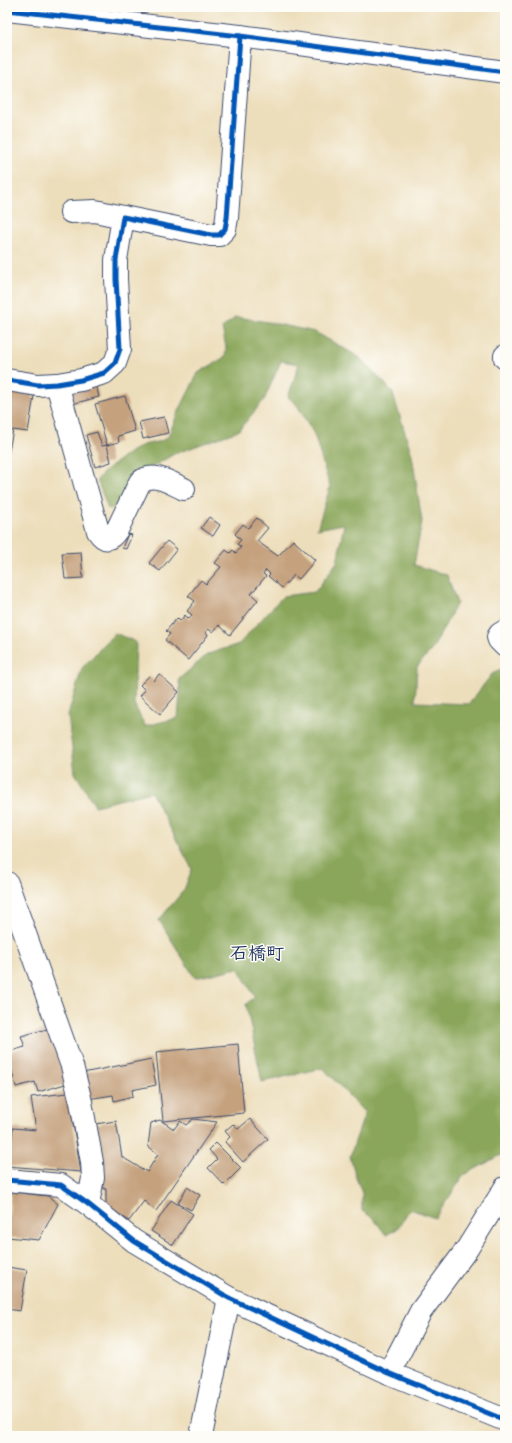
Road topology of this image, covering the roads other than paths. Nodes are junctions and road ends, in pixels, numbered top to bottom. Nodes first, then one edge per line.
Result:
1 (14, 9) edge
2 (240, 36) junction
3 (505, 72) edge
4 (71, 212) dead end
5 (124, 217) junction
6 (7, 380) edge
7 (57, 384) junction
8 (184, 489) dead end
9 (505, 631) edge
10 (505, 646) edge
11 (7, 883) edge
12 (7, 1180) edge
13 (505, 1188) edge
14 (88, 1204) junction
15 (228, 1298) junction
16 (389, 1373) junction
17 (505, 1420) edge
18 (201, 1436) edge

1 - 2 street
2 - 3 street
2 - 5 street
4 - 5 street
5 - 7 street
6 - 7 street
7 - 8 street
9 - 10 street
11 - 14 street
12 - 14 street
13 - 16 street
14 - 15 street
15 - 16 street
15 - 18 street
16 - 17 street

